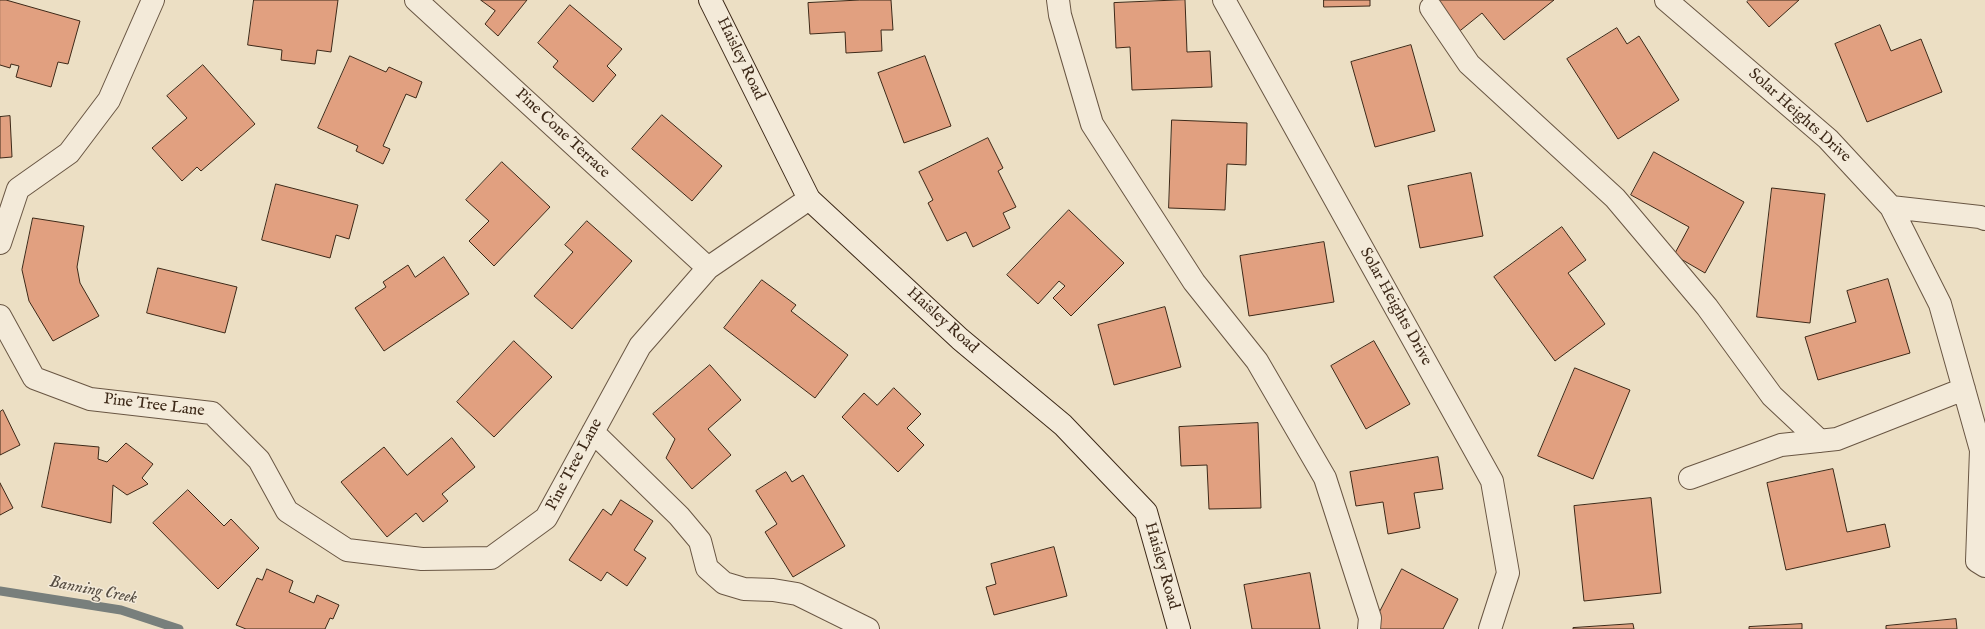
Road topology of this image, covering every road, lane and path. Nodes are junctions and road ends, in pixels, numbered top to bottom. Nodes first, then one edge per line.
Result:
1 (153, 0) edge
2 (416, 0) edge
3 (710, 0) edge
4 (1058, 0) edge
5 (1224, 0) edge
6 (1666, 0) edge
7 (1431, 8) dead end
8 (809, 199) junction
9 (1892, 207) junction
10 (1985, 219) edge
11 (0, 243) edge
12 (708, 268) junction
13 (0, 317) edge
14 (1964, 389) junction
15 (593, 432) junction
16 (1820, 441) junction
17 (1690, 478) dead end
18 (1985, 566) edge
19 (868, 629) edge
20 (1179, 629) edge
21 (1369, 629) edge
22 (1490, 629) edge

1 - 11 street
2 - 12 street, Pine Cone Terrace
3 - 8 street, Haisley Road
4 - 21 street
5 - 22 street, Solar Heights Drive
6 - 9 street, Solar Heights Drive
7 - 16 street
8 - 12 street, Pine Tree Lane
8 - 20 street, Haisley Road
9 - 10 street
9 - 14 street, Solar Heights Drive
12 - 15 street, Pine Tree Lane
13 - 15 street, Pine Tree Lane
14 - 16 street
14 - 18 street, Solar Heights Drive
15 - 19 street
16 - 17 street

